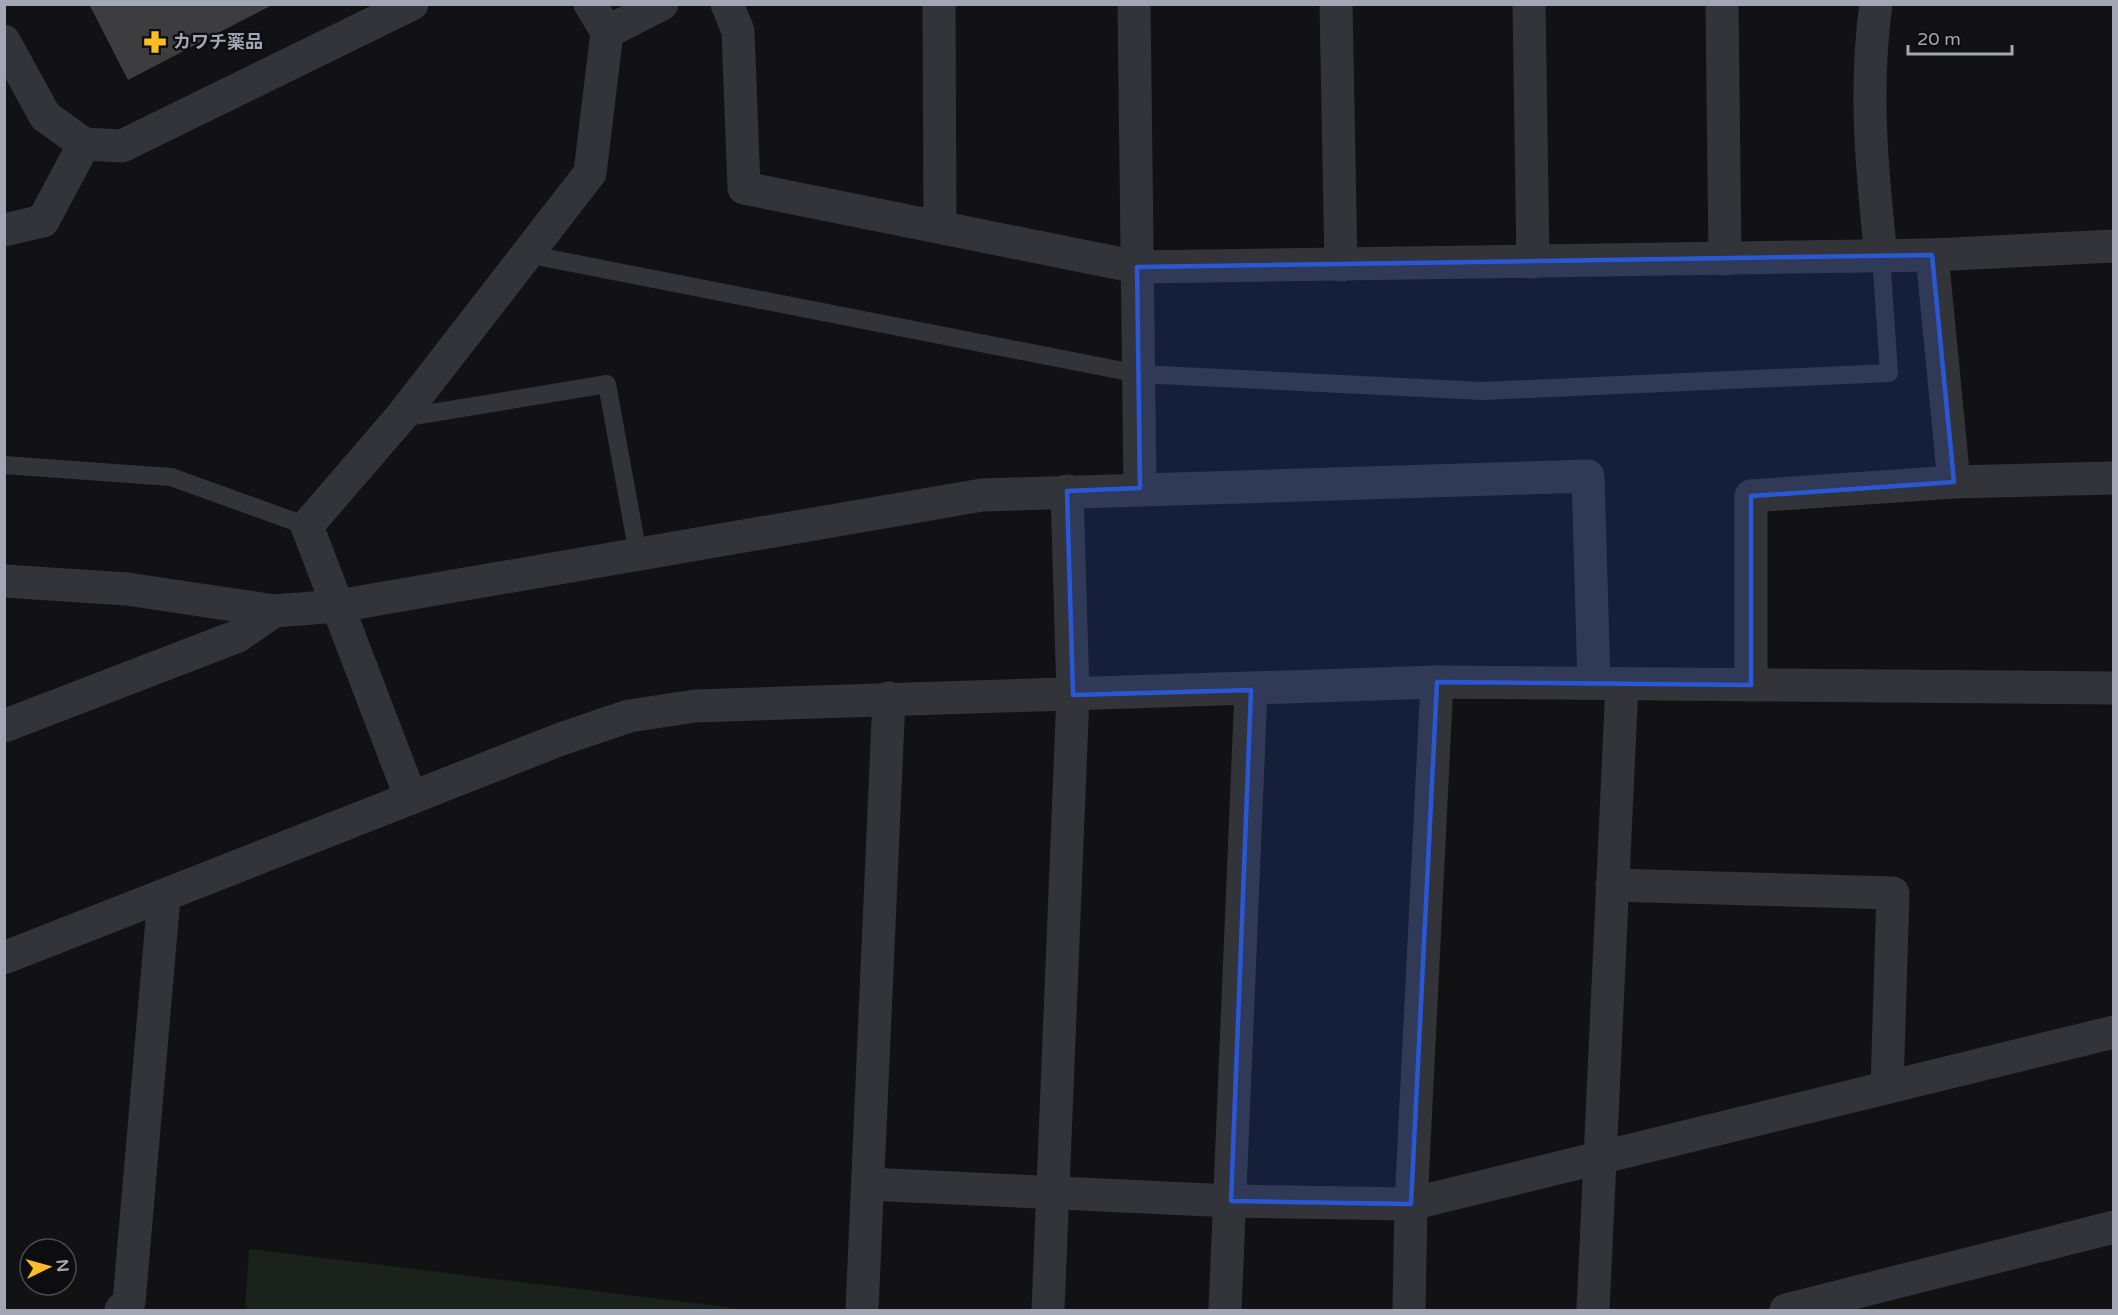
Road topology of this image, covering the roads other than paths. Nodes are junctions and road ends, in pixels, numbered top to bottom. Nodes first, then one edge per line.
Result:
1 (412, 4) edge
2 (590, 4) edge
3 (662, 4) edge
4 (727, 4) edge
5 (939, 4) edge
6 (1134, 4) edge
7 (1336, 4) edge
8 (1529, 4) edge
9 (1722, 4) edge
10 (1876, 4) edge
11 (607, 32) junction
12 (4, 41) edge
13 (84, 144) junction
14 (940, 227) junction
15 (4, 230) edge
16 (2114, 246) edge
17 (526, 254) junction
18 (1932, 255) junction
19 (1881, 256) junction
20 (1725, 259) junction
21 (1533, 262) junction
22 (1341, 265) junction
23 (1137, 267) junction
24 (1139, 374) junction
25 (400, 418) junction
26 (4, 465) edge
27 (2114, 478) edge
28 (1954, 482) junction
29 (1140, 488) junction
30 (1067, 491) junction
31 (306, 526) junction
32 (638, 554) junction
33 (4, 581) edge
34 (338, 606) junction
35 (274, 610) junction
36 (1437, 682) junction
37 (1608, 684) junction
38 (1751, 686) junction
39 (2114, 688) edge
40 (1251, 690) junction
41 (1073, 695) junction
42 (889, 698) junction
43 (4, 726) edge
44 (411, 798) junction
45 (1612, 885) junction
46 (164, 897) junction
47 (4, 958) edge
48 (2114, 1032) edge
49 (1887, 1087) junction
50 (1598, 1159) junction
51 (868, 1184) junction
52 (1053, 1193) junction
53 (1231, 1201) junction
54 (1411, 1204) junction
55 (2114, 1227) edge
56 (1800, 1309) edge
57 (121, 1311) edge
58 (862, 1311) edge
59 (1048, 1311) edge
60 (1226, 1311) edge
61 (1409, 1311) edge
62 (1593, 1311) edge

1 - 13 street
2 - 11 street
3 - 11 street
4 - 14 street
5 - 14 street
6 - 23 street
7 - 22 street
8 - 21 street
9 - 20 street
10 - 19 street
11 - 17 street
12 - 13 street
13 - 15 street
14 - 23 street
16 - 18 street
17 - 24 lane
17 - 25 street
18 - 19 street
18 - 28 street
19 - 20 street
19 - 24 lane
20 - 21 street
21 - 22 street
22 - 23 street
23 - 24 street
24 - 29 street
25 - 31 street
25 - 32 lane
26 - 31 lane
27 - 28 street
28 - 38 street
29 - 30 street
29 - 37 street
30 - 32 street
30 - 41 street
31 - 34 street
32 - 34 street
33 - 35 street
34 - 35 street
34 - 44 street
35 - 43 street
36 - 37 street
36 - 40 street
36 - 54 street
37 - 38 street
37 - 45 street
38 - 39 street
40 - 41 street
40 - 53 street
41 - 42 street
41 - 52 street
42 - 44 street
42 - 51 street
44 - 46 street
45 - 49 street
45 - 50 street
46 - 47 street
46 - 57 street
48 - 49 street
49 - 50 street
50 - 54 street
50 - 62 street
51 - 52 street
51 - 58 street
52 - 53 street
52 - 59 street
53 - 54 street
53 - 60 street
54 - 61 street
55 - 56 street

